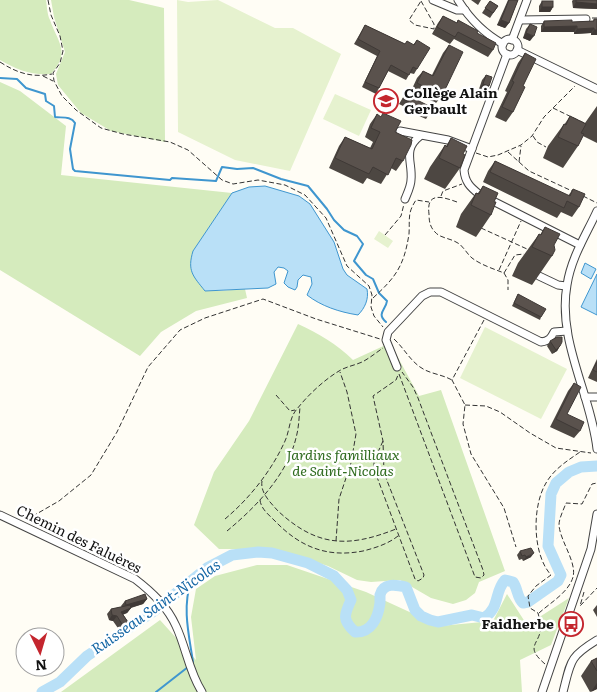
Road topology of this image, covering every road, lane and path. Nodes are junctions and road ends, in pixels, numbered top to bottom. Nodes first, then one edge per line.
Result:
1 (48, 0) edge
2 (422, 0) edge
3 (433, 0) edge
4 (527, 0) edge
5 (460, 1) edge
6 (465, 10) junction
7 (586, 19) edge
8 (520, 20) junction
9 (512, 40) junction
10 (503, 44) junction
11 (517, 50) junction
12 (507, 54) junction
13 (0, 62) edge
14 (53, 73) junction
15 (43, 76) junction
16 (580, 80) junction
17 (54, 81) junction
18 (597, 89) edge
19 (553, 108) junction
20 (584, 122) edge
21 (400, 131) edge
22 (420, 136) junction
23 (532, 136) junction
24 (522, 145) junction
25 (546, 147) dead end
26 (471, 150) junction
27 (507, 152) junction
28 (518, 162) junction
29 (467, 182) junction
30 (572, 191) edge
31 (580, 195) edge
32 (441, 197) junction
33 (405, 200) joint
34 (429, 202) junction
35 (457, 202) dead end
36 (597, 203) edge
37 (597, 211) edge
38 (523, 216) junction
39 (480, 228) dead end
40 (385, 235) dead end
41 (512, 242) junction
42 (580, 245) junction
43 (528, 250) dead end
44 (529, 255) dead end
45 (499, 271) junction
46 (504, 273) junction
47 (539, 276) dead end
48 (566, 286) junction
49 (508, 290) dead end
50 (372, 299) junction
51 (486, 315) junction
52 (566, 331) junction
53 (388, 332) junction
54 (387, 342) junction
55 (397, 367) joint
56 (340, 370) junction
57 (452, 380) junction
58 (276, 395) dead end
59 (597, 396) edge
60 (585, 398) junction
61 (301, 404) junction
62 (465, 405) junction
63 (296, 410) junction
64 (593, 413) edge
65 (596, 438) edge
66 (383, 441) junction
67 (597, 449) edge
68 (580, 452) junction
69 (597, 454) edge
70 (263, 479) junction
71 (597, 484) edge
72 (265, 494) junction
73 (260, 500) junction
74 (0, 514) edge
75 (597, 514) edge
76 (225, 519) dead end
77 (18, 525) junction
78 (396, 528) junction
79 (227, 531) dead end
80 (399, 536) junction
81 (336, 541) junction
82 (516, 547) dead end
83 (580, 584) junction
84 (597, 588) edge
85 (538, 613) junction
86 (597, 640) edge
87 (550, 667) junction
88 (202, 692) edge
89 (542, 692) edge
90 (563, 692) edge

1 - 14 path
2 - 2 path
3 - 6 street
4 - 8 street
5 - 6 street
6 - 10 street
7 - 8 street
8 - 9 street
9 - 10 street
9 - 11 street
10 - 12 street
11 - 12 street
11 - 16 street
12 - 26 street
13 - 15 path
14 - 15 path
14 - 17 path
15 - 17 path
16 - 18 street
16 - 19 path
17 - 50 path
19 - 20 path
19 - 23 path
21 - 22 street
22 - 26 street
22 - 33 street
23 - 24 path
23 - 25 path
24 - 27 path
24 - 28 path
26 - 27 path
26 - 29 street
27 - 28 path
28 - 30 path
29 - 32 path
29 - 38 street
31 - 36 path
32 - 34 path
32 - 35 path
33 - 40 path
34 - 45 path
34 - 50 path
37 - 42 street
38 - 41 path
38 - 42 street
39 - 41 path
41 - 43 path
41 - 45 path
42 - 48 street
44 - 46 path
45 - 46 path
46 - 49 path
47 - 48 street
48 - 52 street
50 - 53 path
51 - 52 street
51 - 53 street
51 - 57 path
52 - 60 street
53 - 54 street
53 - 57 path
54 - 55 street
54 - 56 path
54 - 77 path
55 - 66 path
56 - 61 path
56 - 81 path
57 - 62 path
58 - 63 path
59 - 60 street
60 - 64 street
61 - 63 path
61 - 72 path
62 - 68 path
62 - 82 path
63 - 70 path
64 - 65 street
65 - 67 street
66 - 78 path
66 - 80 path
68 - 69 path
68 - 85 path
70 - 72 path
70 - 76 path
71 - 85 path
72 - 73 path
72 - 81 path
73 - 79 path
73 - 80 path
74 - 77 street, Chemin des Faluères
75 - 83 street
77 - 88 street, Chemin des Faluères
78 - 80 path
78 - 81 path
83 - 84 path
83 - 87 street
85 - 87 path
86 - 90 street
87 - 89 street

